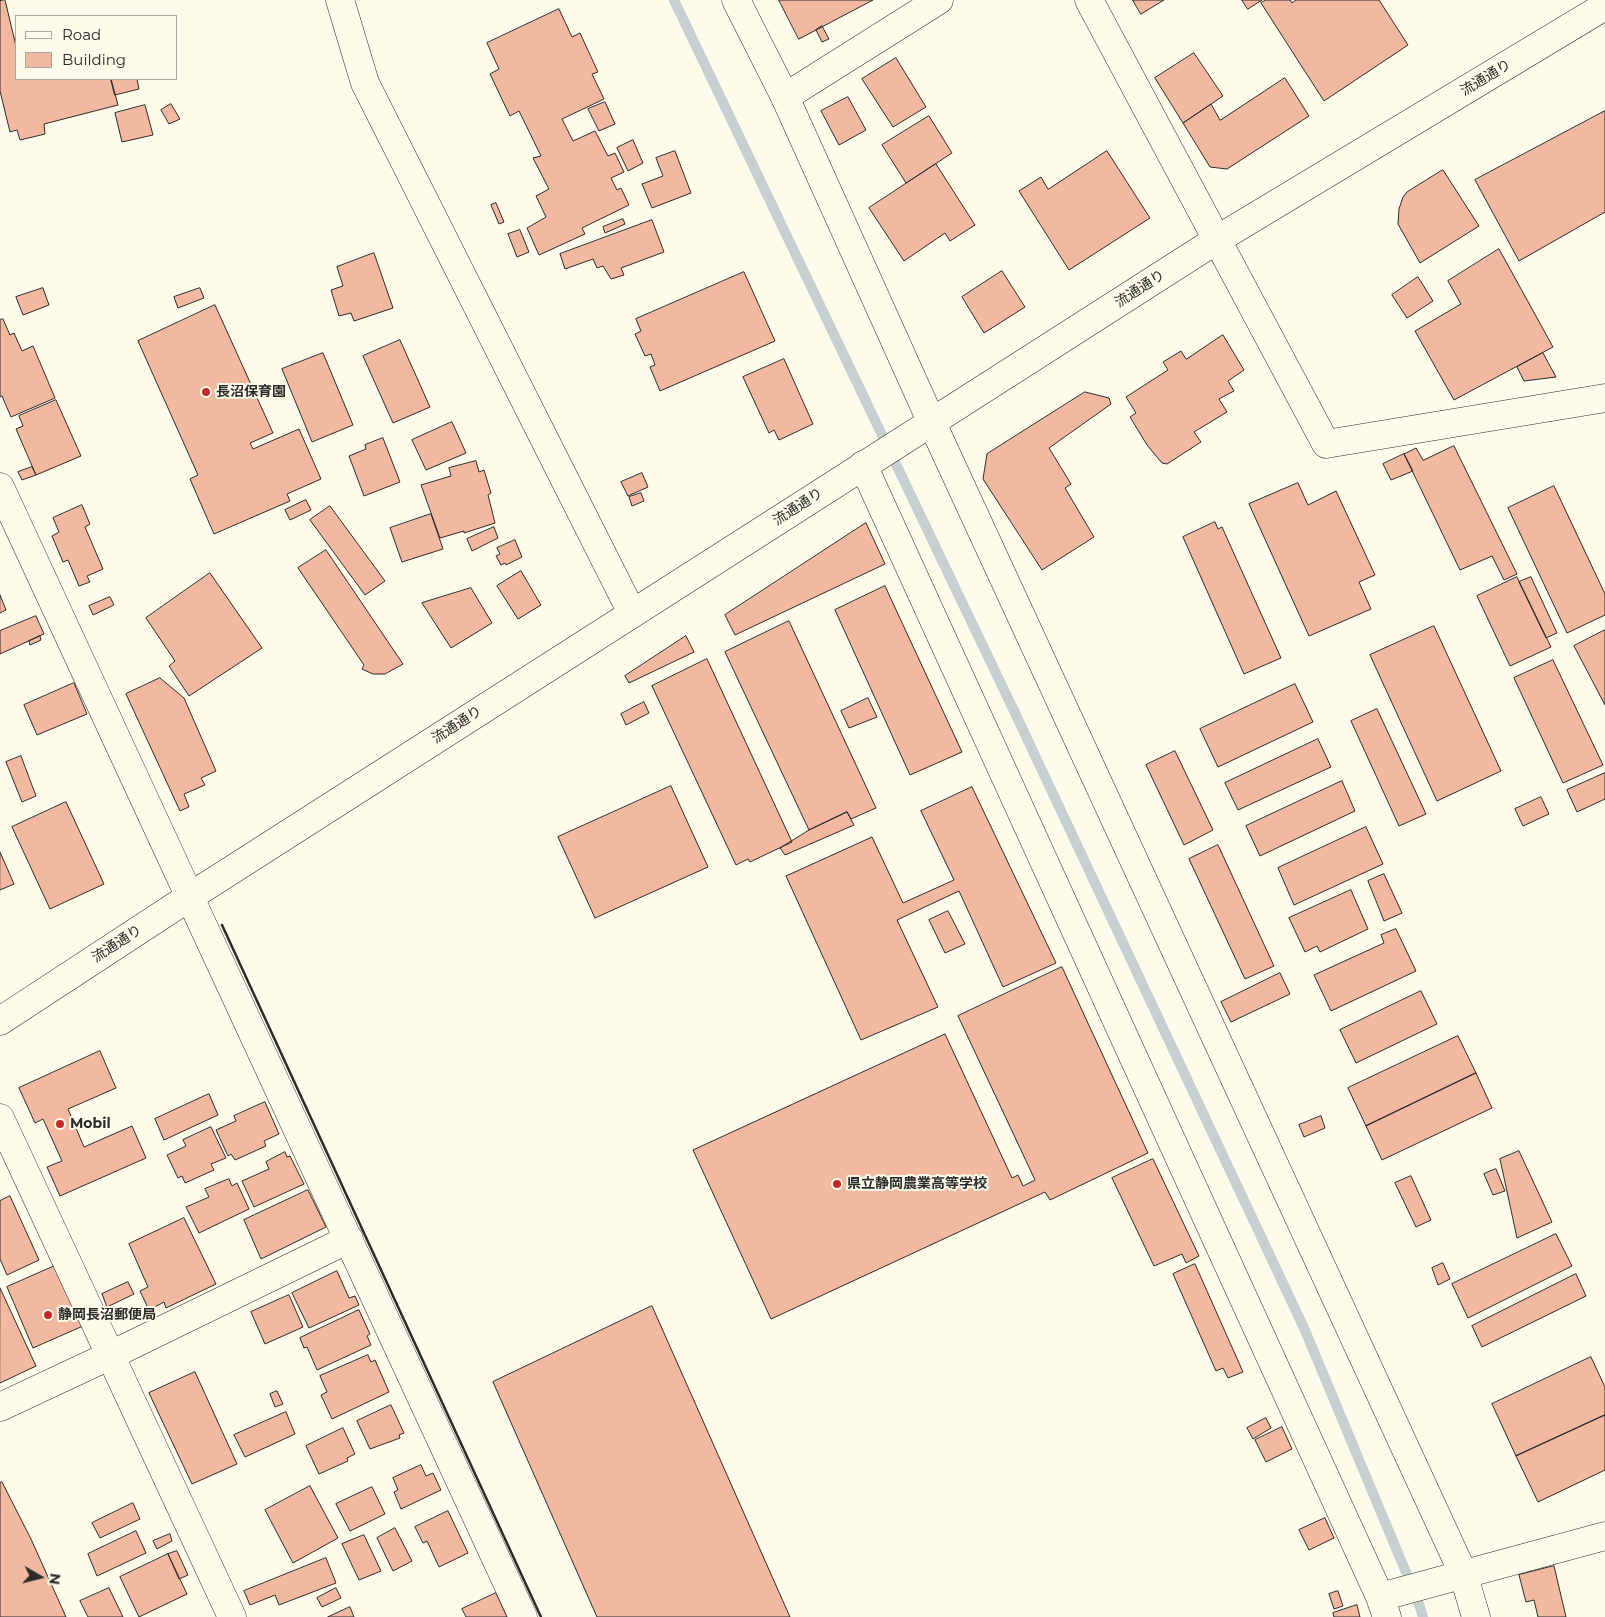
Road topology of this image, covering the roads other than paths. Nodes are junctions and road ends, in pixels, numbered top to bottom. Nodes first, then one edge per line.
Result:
1 (340, 0) edge
2 (736, 0) edge
3 (939, 0) edge
4 (1089, 0) edge
5 (1605, 6) edge
6 (785, 97) junction
7 (1218, 239) junction
8 (1605, 398) edge
9 (924, 428) junction
10 (863, 465) junction
11 (0, 487) edge
12 (632, 613) junction
13 (191, 896) junction
14 (0, 1020) edge
15 (0, 1118) edge
16 (349, 1239) junction
17 (109, 1356) junction
18 (0, 1407) edge
19 (1605, 1536) edge
20 (1463, 1573) junction
21 (1384, 1607) edge
22 (232, 1617) edge
23 (523, 1617) edge
24 (1476, 1617) edge

1 - 12 street
2 - 6 street
3 - 6 street
4 - 7 street
5 - 7 street, 流通通り
6 - 9 street
7 - 8 street
7 - 9 street, 流通通り
9 - 10 street, 流通通り
9 - 20 street
10 - 12 street, 流通通り
10 - 21 street
11 - 13 street
12 - 13 street, 流通通り
13 - 14 street, 流通通り
13 - 16 street
15 - 17 street
16 - 17 street
16 - 23 street
17 - 18 street
17 - 22 street
19 - 20 street
20 - 21 street
20 - 24 street

